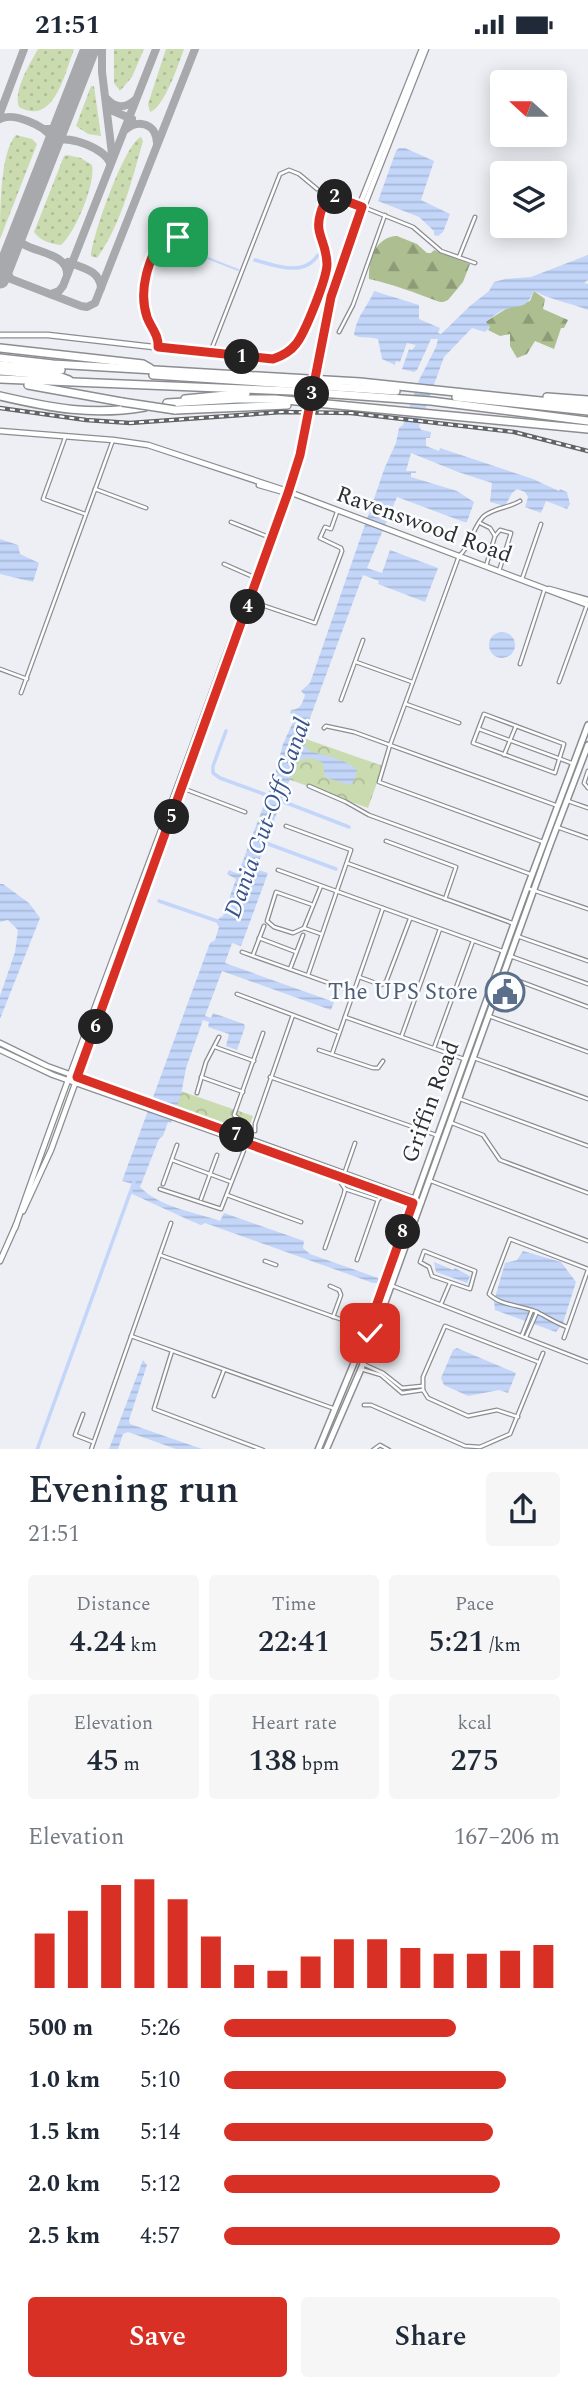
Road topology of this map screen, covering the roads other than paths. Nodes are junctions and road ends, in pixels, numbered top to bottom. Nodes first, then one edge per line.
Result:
1 (424, 49) edge
2 (317, 189) dead end
3 (362, 207) junction
4 (385, 215) junction
5 (475, 217) dead end
6 (178, 237) dead end
7 (459, 257) junction
8 (475, 263) dead end
9 (340, 332) dead end
10 (0, 335) edge
11 (158, 347) junction
12 (0, 348) edge
13 (210, 353) junction
14 (0, 361) edge
15 (153, 370) junction
16 (0, 377) edge
17 (292, 391) junction
18 (408, 394) junction
19 (0, 396) edge
20 (433, 396) junction
21 (506, 397) junction
22 (588, 400) edge
23 (167, 403) junction
24 (321, 404) junction
25 (588, 413) edge
26 (588, 429) edge
27 (0, 432) edge
28 (65, 438) junction
29 (113, 440) junction
30 (95, 489) junction
31 (288, 493) junction
32 (520, 501) dead end
33 (146, 508) dead end
34 (337, 512) junction
35 (86, 515) junction
36 (230, 522) dead end
37 (480, 523) junction
38 (541, 524) dead end
39 (495, 536) junction
40 (271, 538) junction
41 (459, 556) junction
42 (224, 563) dead end
43 (486, 566) junction
44 (499, 571) junction
45 (256, 578) junction
46 (522, 579) junction
47 (547, 588) junction
48 (249, 600) junction
49 (588, 603) edge
50 (363, 640) dead end
51 (356, 662) junction
52 (520, 664) dead end
53 (0, 669) edge
54 (27, 679) junction
55 (413, 682) junction
56 (559, 682) dead end
57 (22, 693) dead end
58 (341, 700) dead end
59 (405, 703) junction
60 (205, 712) junction
61 (206, 721) junction
62 (459, 723) dead end
63 (588, 725) edge
64 (516, 726) junction
65 (324, 728) dead end
66 (479, 729) junction
67 (586, 737) edge
68 (510, 740) junction
69 (390, 745) junction
70 (588, 745) edge
71 (505, 755) junction
72 (560, 758) junction
73 (577, 765) junction
74 (588, 771) edge
75 (309, 786) dead end
76 (586, 787) edge
77 (182, 788) junction
78 (565, 799) junction
79 (559, 806) junction
80 (588, 808) edge
81 (169, 810) junction
82 (245, 811) dead end
83 (170, 821) junction
84 (286, 826) dead end
85 (557, 827) junction
86 (588, 838) edge
87 (386, 841) dead end
88 (547, 843) junction
89 (347, 863) junction
90 (278, 870) dead end
91 (532, 874) junction
92 (321, 886) junction
93 (530, 889) junction
94 (337, 892) junction
95 (445, 899) junction
96 (313, 905) junction
97 (383, 908) junction
98 (588, 909) edge
99 (410, 919) junction
100 (514, 924) junction
101 (264, 926) dead end
102 (304, 928) junction
103 (440, 929) junction
104 (303, 935) dead end
105 (322, 935) junction
106 (517, 936) junction
107 (259, 938) junction
108 (473, 941) junction
109 (242, 952) dead end
110 (296, 952) junction
111 (507, 954) junction
112 (253, 955) junction
113 (588, 961) edge
114 (290, 969) junction
115 (308, 975) junction
116 (503, 975) junction
117 (359, 977) junction
118 (588, 984) edge
119 (354, 992) junction
120 (237, 994) dead end
121 (588, 1007) edge
122 (293, 1015) junction
123 (485, 1015) junction
124 (345, 1017) junction
125 (340, 1032) junction
126 (263, 1034) dead end
127 (219, 1037) dead end
128 (402, 1037) junction
129 (0, 1043) edge
130 (215, 1047) junction
131 (435, 1048) junction
132 (319, 1050) dead end
133 (0, 1051) edge
134 (588, 1052) edge
135 (332, 1054) junction
136 (473, 1058) junction
137 (465, 1059) junction
138 (254, 1061) junction
139 (383, 1061) dead end
140 (201, 1077) junction
141 (271, 1077) junction
142 (73, 1079) junction
143 (243, 1092) junction
144 (197, 1093) dead end
145 (459, 1098) junction
146 (588, 1100) edge
147 (447, 1121) junction
148 (255, 1131) dead end
149 (441, 1137) junction
150 (246, 1141) junction
151 (355, 1143) dead end
152 (177, 1145) dead end
153 (588, 1146) edge
154 (217, 1155) dead end
155 (172, 1160) junction
156 (210, 1174) junction
157 (344, 1176) junction
158 (429, 1180) junction
159 (232, 1182) junction
160 (163, 1184) dead end
161 (160, 1189) dead end
162 (345, 1189) junction
163 (384, 1193) junction
164 (588, 1193) edge
165 (228, 1195) junction
166 (201, 1199) dead end
167 (378, 1200) junction
168 (416, 1202) junction
169 (301, 1222) dead end
170 (171, 1223) dead end
171 (588, 1241) edge
172 (325, 1248) dead end
173 (160, 1255) junction
174 (357, 1260) dead end
175 (0, 1261) edge
176 (265, 1261) dead end
177 (276, 1265) dead end
178 (588, 1270) edge
179 (450, 1283) junction
180 (388, 1284) junction
181 (330, 1286) dead end
182 (441, 1304) junction
183 (534, 1311) junction
184 (333, 1317) junction
185 (567, 1328) junction
186 (368, 1329) junction
187 (131, 1336) junction
188 (524, 1336) junction
189 (564, 1338) dead end
190 (369, 1347) junction
191 (172, 1351) junction
192 (543, 1353) dead end
193 (588, 1362) edge
194 (540, 1363) junction
195 (362, 1366) junction
196 (224, 1370) junction
197 (422, 1388) junction
198 (214, 1396) dead end
199 (342, 1396) junction
200 (364, 1405) dead end
201 (336, 1410) junction
202 (344, 1410) junction
203 (83, 1414) dead end
204 (518, 1417) junction
205 (337, 1425) junction
206 (93, 1442) junction
207 (91, 1449) edge
208 (260, 1449) edge
209 (318, 1449) edge
210 (326, 1449) edge

1 - 3 street
2 - 13 street
3 - 4 street
3 - 13 street
3 - 31 street, bridge
4 - 7 street
4 - 9 street
5 - 7 street
6 - 11 street
7 - 8 street
10 - 11 street
11 - 13 street
12 - 15 highway
14 - 15 highway
14 - 18 highway
15 - 18 highway
16 - 17 highway
16 - 18 highway
16 - 24 highway, bridge
17 - 18 highway
17 - 23 highway
18 - 20 highway
18 - 20 highway
19 - 23 highway
20 - 21 highway
20 - 25 highway
21 - 22 highway
21 - 25 highway
23 - 24 highway
24 - 26 highway
27 - 28 street, Ravenswood Road
28 - 29 street, Ravenswood Road
28 - 35 street
29 - 30 street
29 - 31 street, Ravenswood Road
30 - 33 street
30 - 35 street
31 - 34 street, Ravenswood Road
31 - 40 street
32 - 37 street
34 - 41 street, Ravenswood Road
34 - 48 street
35 - 54 street
36 - 40 street
37 - 39 street
37 - 41 street
38 - 46 street
39 - 43 street
39 - 44 street
40 - 45 street
41 - 43 street, Ravenswood Road
41 - 55 street
42 - 45 street
43 - 44 street, Ravenswood Road
44 - 46 street, Ravenswood Road
45 - 48 street
46 - 47 street, Ravenswood Road
47 - 49 street, Ravenswood Road
47 - 52 street
48 - 60 street
48 - 61 street
49 - 56 street
50 - 51 street
51 - 55 street
51 - 58 street
53 - 54 street
54 - 57 street
55 - 59 street
59 - 62 street
59 - 69 street
60 - 61 street
60 - 81 street
61 - 77 street
63 - 67 main road, Griffin Road
64 - 66 street
64 - 68 street
64 - 72 street
65 - 69 street
66 - 68 street
66 - 71 street
67 - 73 main road, Griffin Road
68 - 71 street
68 - 72 street
69 - 79 street
69 - 88 street
70 - 73 main road, Griffin Road
71 - 72 street
72 - 73 street
73 - 78 main road, Griffin Road
74 - 76 street
75 - 91 street
77 - 82 street
77 - 83 street
78 - 79 main road, Griffin Road
78 - 80 street
78 - 85 main road, Griffin Road
79 - 88 main road, Griffin Road
81 - 83 street
81 - 142 street
83 - 142 street
84 - 89 street
85 - 86 street
85 - 88 main road, Griffin Road
87 - 95 street
88 - 91 main road, Griffin Road
88 - 93 main road, Griffin Road
89 - 94 street
89 - 95 street
90 - 92 street
91 - 93 main road, Griffin Road
92 - 94 street
92 - 96 street
93 - 98 street
93 - 100 main road, Griffin Road
93 - 106 main road, Griffin Road
94 - 97 street
94 - 105 street
95 - 100 street
96 - 102 street
96 - 102 street
97 - 99 street
97 - 117 street
99 - 103 street
99 - 117 street
100 - 111 main road, Griffin Road
101 - 107 street
102 - 105 street
103 - 108 street
103 - 128 street
104 - 110 street
105 - 115 street
106 - 111 main road, Griffin Road
106 - 113 street
107 - 110 street
107 - 112 street
108 - 111 street
108 - 131 street
109 - 112 street
110 - 114 street
111 - 116 main road, Griffin Road
111 - 118 street
111 - 123 main road, Griffin Road
112 - 114 street
114 - 115 street
115 - 119 street
116 - 121 street
116 - 123 main road, Griffin Road
117 - 119 street
119 - 124 street
120 - 122 street
122 - 125 street
122 - 141 street
123 - 134 street
123 - 136 main road, Griffin Road
123 - 137 main road, Griffin Road
124 - 125 street
124 - 128 street
125 - 135 street
126 - 138 street
127 - 130 street
128 - 131 street
129 - 142 street
130 - 138 street
130 - 140 street
131 - 137 street
132 - 135 street
133 - 142 street
135 - 139 street
136 - 137 street
136 - 145 main road, Griffin Road
136 - 146 street
137 - 147 main road, Griffin Road
138 - 143 street
140 - 143 street
140 - 144 street
141 - 148 street
141 - 149 street
142 - 150 street
142 - 175 street
143 - 150 street
145 - 147 main road, Griffin Road
145 - 153 street
147 - 149 main road, Griffin Road
147 - 164 street
149 - 158 main road, Griffin Road
149 - 168 main road, Griffin Road
150 - 157 street
150 - 159 street
151 - 157 street
152 - 155 street
154 - 156 street
155 - 156 street
155 - 160 street
156 - 159 street
156 - 166 street
157 - 162 street
157 - 163 street
157 - 168 street
158 - 168 main road, Griffin Road
158 - 171 street
159 - 165 street
161 - 165 street
162 - 167 street
162 - 172 street
163 - 167 street
163 - 168 street
165 - 169 street
167 - 174 street
168 - 180 main road, Griffin Road
170 - 173 street
173 - 184 street
173 - 187 street
176 - 177 street
178 - 183 street
178 - 185 street
179 - 179 street
179 - 182 street
180 - 182 street
180 - 186 main road, Griffin Road
180 - 190 main road, Griffin Road
181 - 184 street
182 - 188 street
183 - 185 street
183 - 188 street
184 - 186 street
185 - 189 street
186 - 190 main road
186 - 199 main road, Griffin Road
187 - 191 street
187 - 206 street
188 - 193 street
190 - 195 main road, Griffin Road
191 - 196 street
191 - 208 street
192 - 194 street
194 - 197 street
194 - 204 street
195 - 197 street
195 - 202 main road, Griffin Road
196 - 198 street
196 - 201 street
197 - 204 street
199 - 201 main road, Griffin Road
199 - 202 main road
200 - 204 street
201 - 205 main road
201 - 209 main road, Griffin Road
202 - 205 main road, Griffin Road
203 - 206 street
205 - 210 main road, Griffin Road
206 - 207 street

